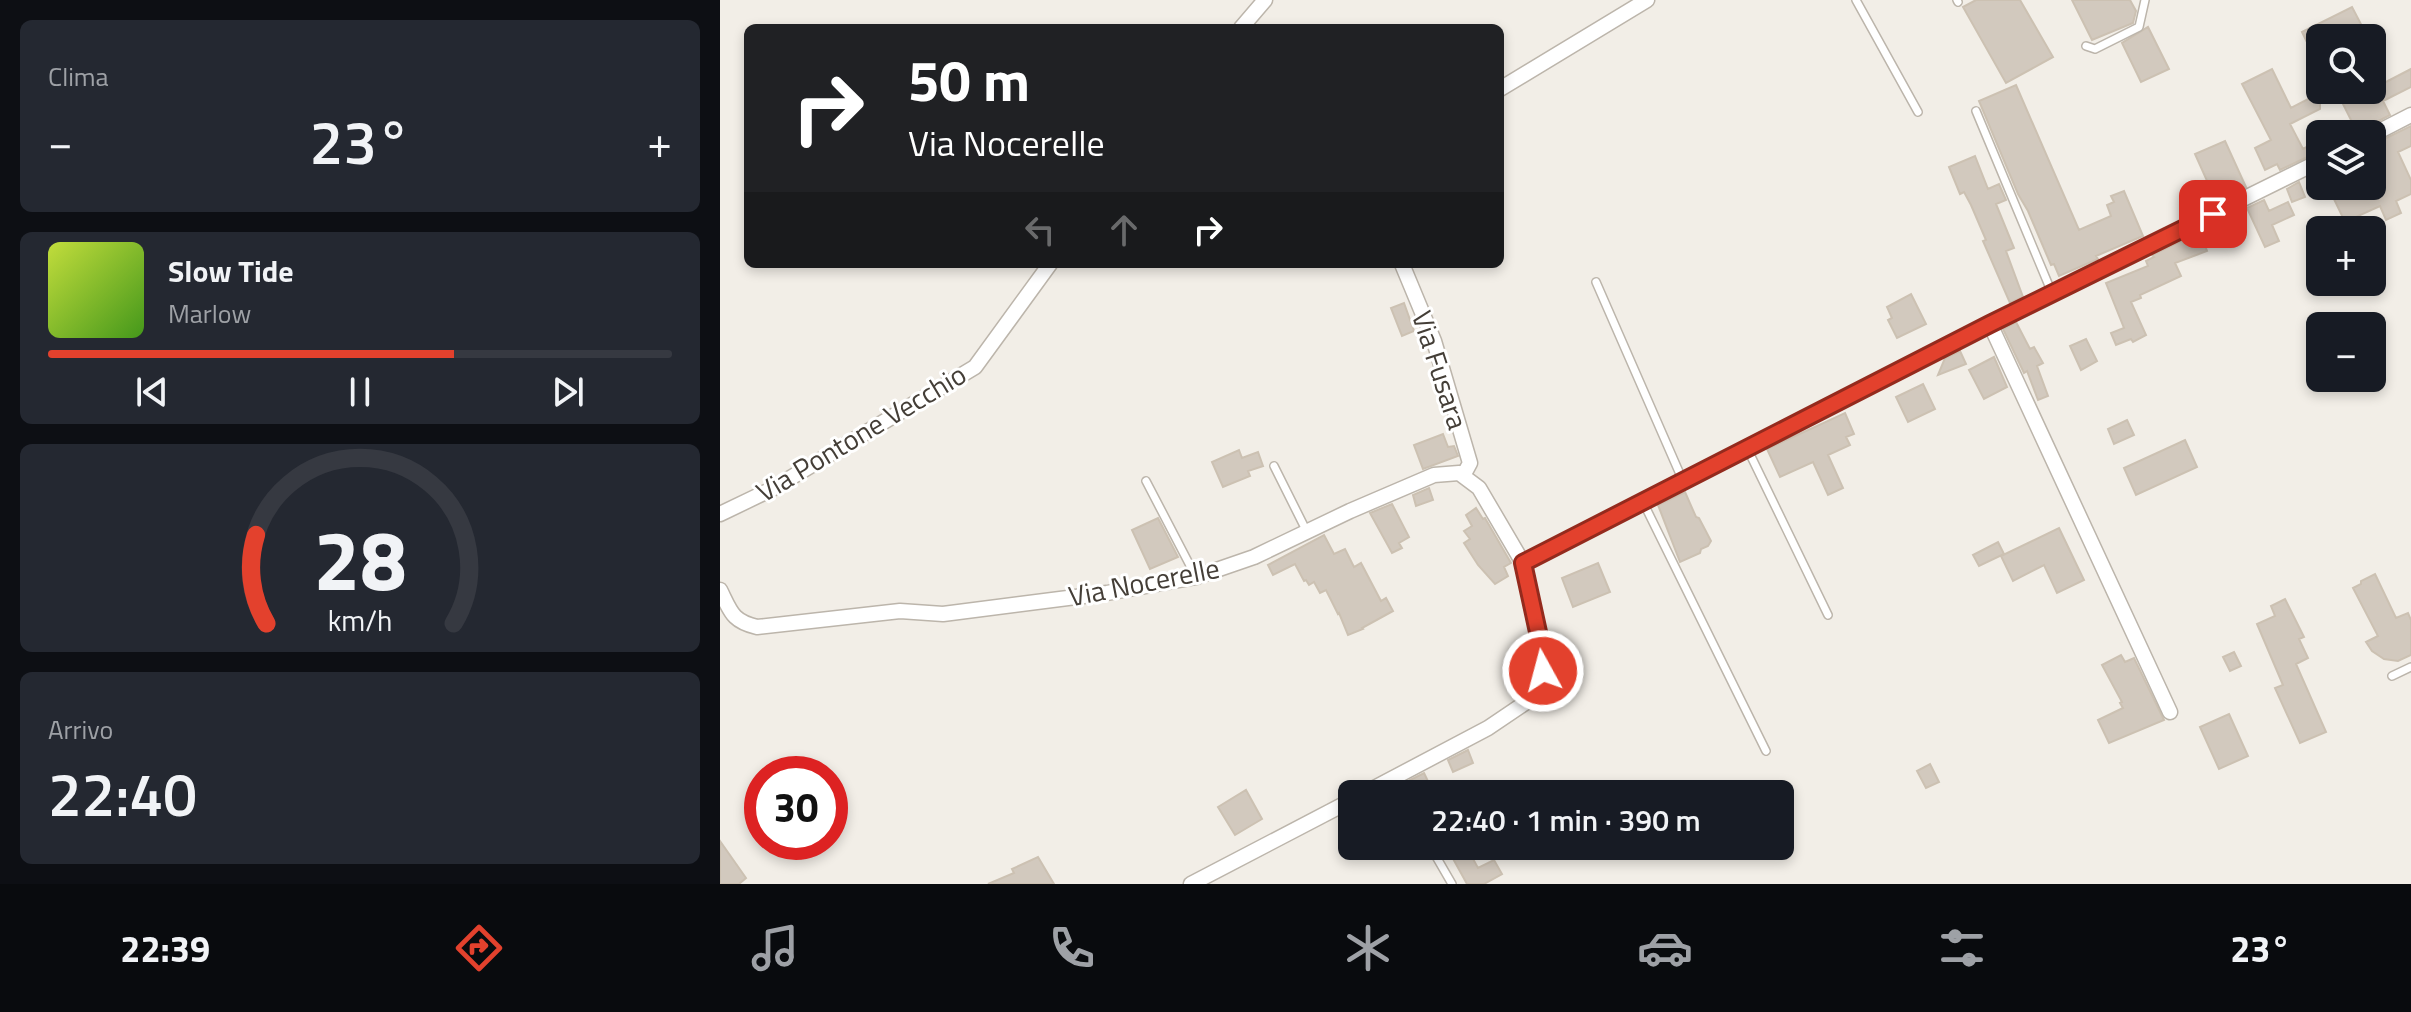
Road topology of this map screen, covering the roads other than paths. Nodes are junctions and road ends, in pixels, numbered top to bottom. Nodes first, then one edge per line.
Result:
1 (1265, 0) edge
2 (1647, 0) edge
3 (1856, 0) edge
4 (2143, 3) edge
5 (1244, 24) edge
6 (2086, 46) dead end
7 (1504, 87) edge
8 (1976, 111) dead end
9 (1918, 112) dead end
10 (2411, 115) edge
11 (2386, 128) edge
12 (2306, 168) edge
13 (1047, 268) edge
14 (1404, 268) edge
15 (1596, 282) dead end
16 (2052, 293) junction
17 (1990, 324) junction
18 (1747, 448) junction
19 (1274, 466) dead end
20 (1463, 476) junction
21 (1146, 481) dead end
22 (1683, 481) junction
23 (1643, 502) junction
24 (720, 514) edge
25 (1307, 532) junction
26 (1523, 563) junction
27 (1196, 577) junction
28 (720, 590) edge
29 (1828, 615) dead end
30 (2411, 667) edge
31 (2392, 676) dead end
32 (2170, 712) dead end
33 (1766, 751) dead end
34 (1391, 779) edge
35 (1338, 807) edge
36 (1438, 860) edge
37 (1191, 884) edge
38 (1452, 884) edge

1 - 5 street
2 - 7 street
3 - 9 lane
4 - 6 lane
8 - 16 lane
10 - 11 street
12 - 16 street
13 - 24 street, Via Pontone Vecchio
14 - 20 street, Via Fusara
15 - 22 lane
16 - 17 street
17 - 18 street
17 - 32 street
18 - 22 street
18 - 29 lane
19 - 25 lane
20 - 25 street, Via Nocerelle
20 - 26 street
21 - 27 lane
22 - 23 street
23 - 26 street
23 - 33 lane
25 - 27 street, Via Nocerelle
26 - 34 street
27 - 28 street, Via Nocerelle
30 - 31 lane
35 - 37 street
36 - 38 lane

